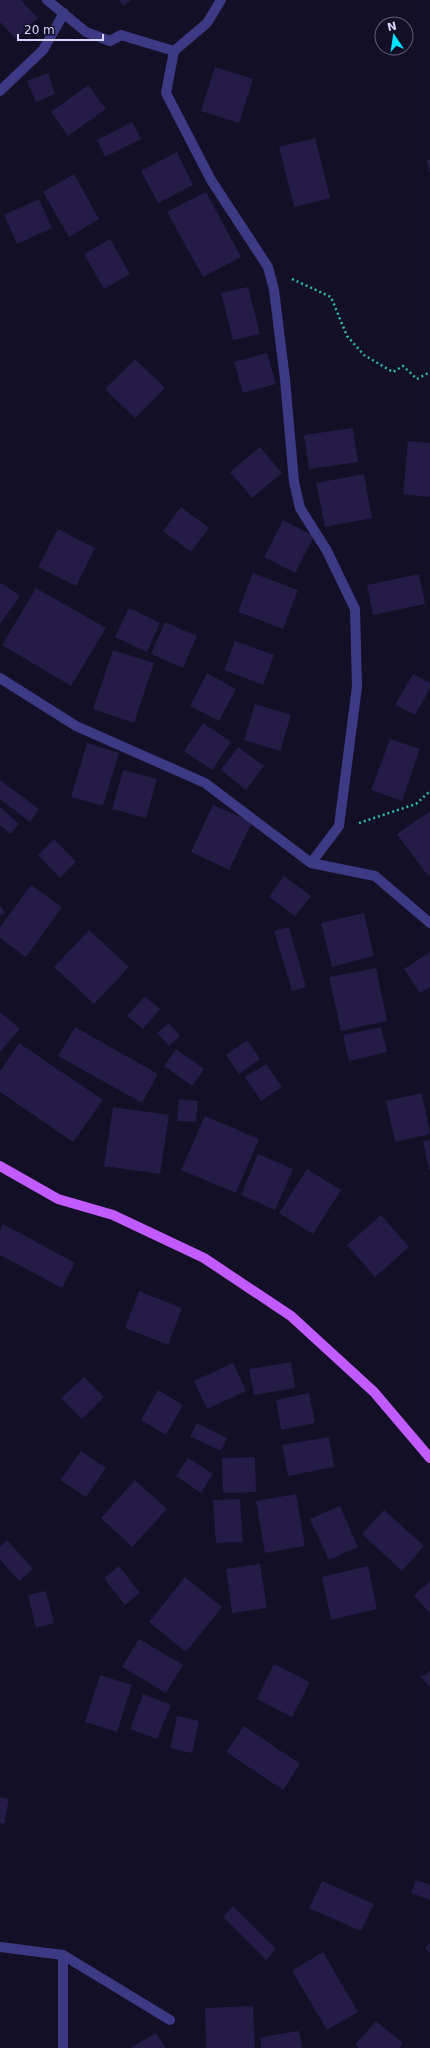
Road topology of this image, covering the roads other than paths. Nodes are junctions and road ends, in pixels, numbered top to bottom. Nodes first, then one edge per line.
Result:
1 (47, 0) edge
2 (221, 0) edge
3 (64, 13) junction
4 (174, 50) junction
5 (0, 91) edge
6 (0, 678) edge
7 (311, 863) junction
8 (430, 922) edge
9 (0, 1166) edge
10 (430, 1458) edge
11 (0, 1947) edge
12 (62, 1955) junction
13 (170, 2020) dead end
14 (63, 2048) edge

1 - 3 street
2 - 4 street
3 - 4 street
3 - 5 street
4 - 7 street
6 - 7 street
7 - 8 street
9 - 10 main road
11 - 12 street
12 - 13 street
12 - 14 street

